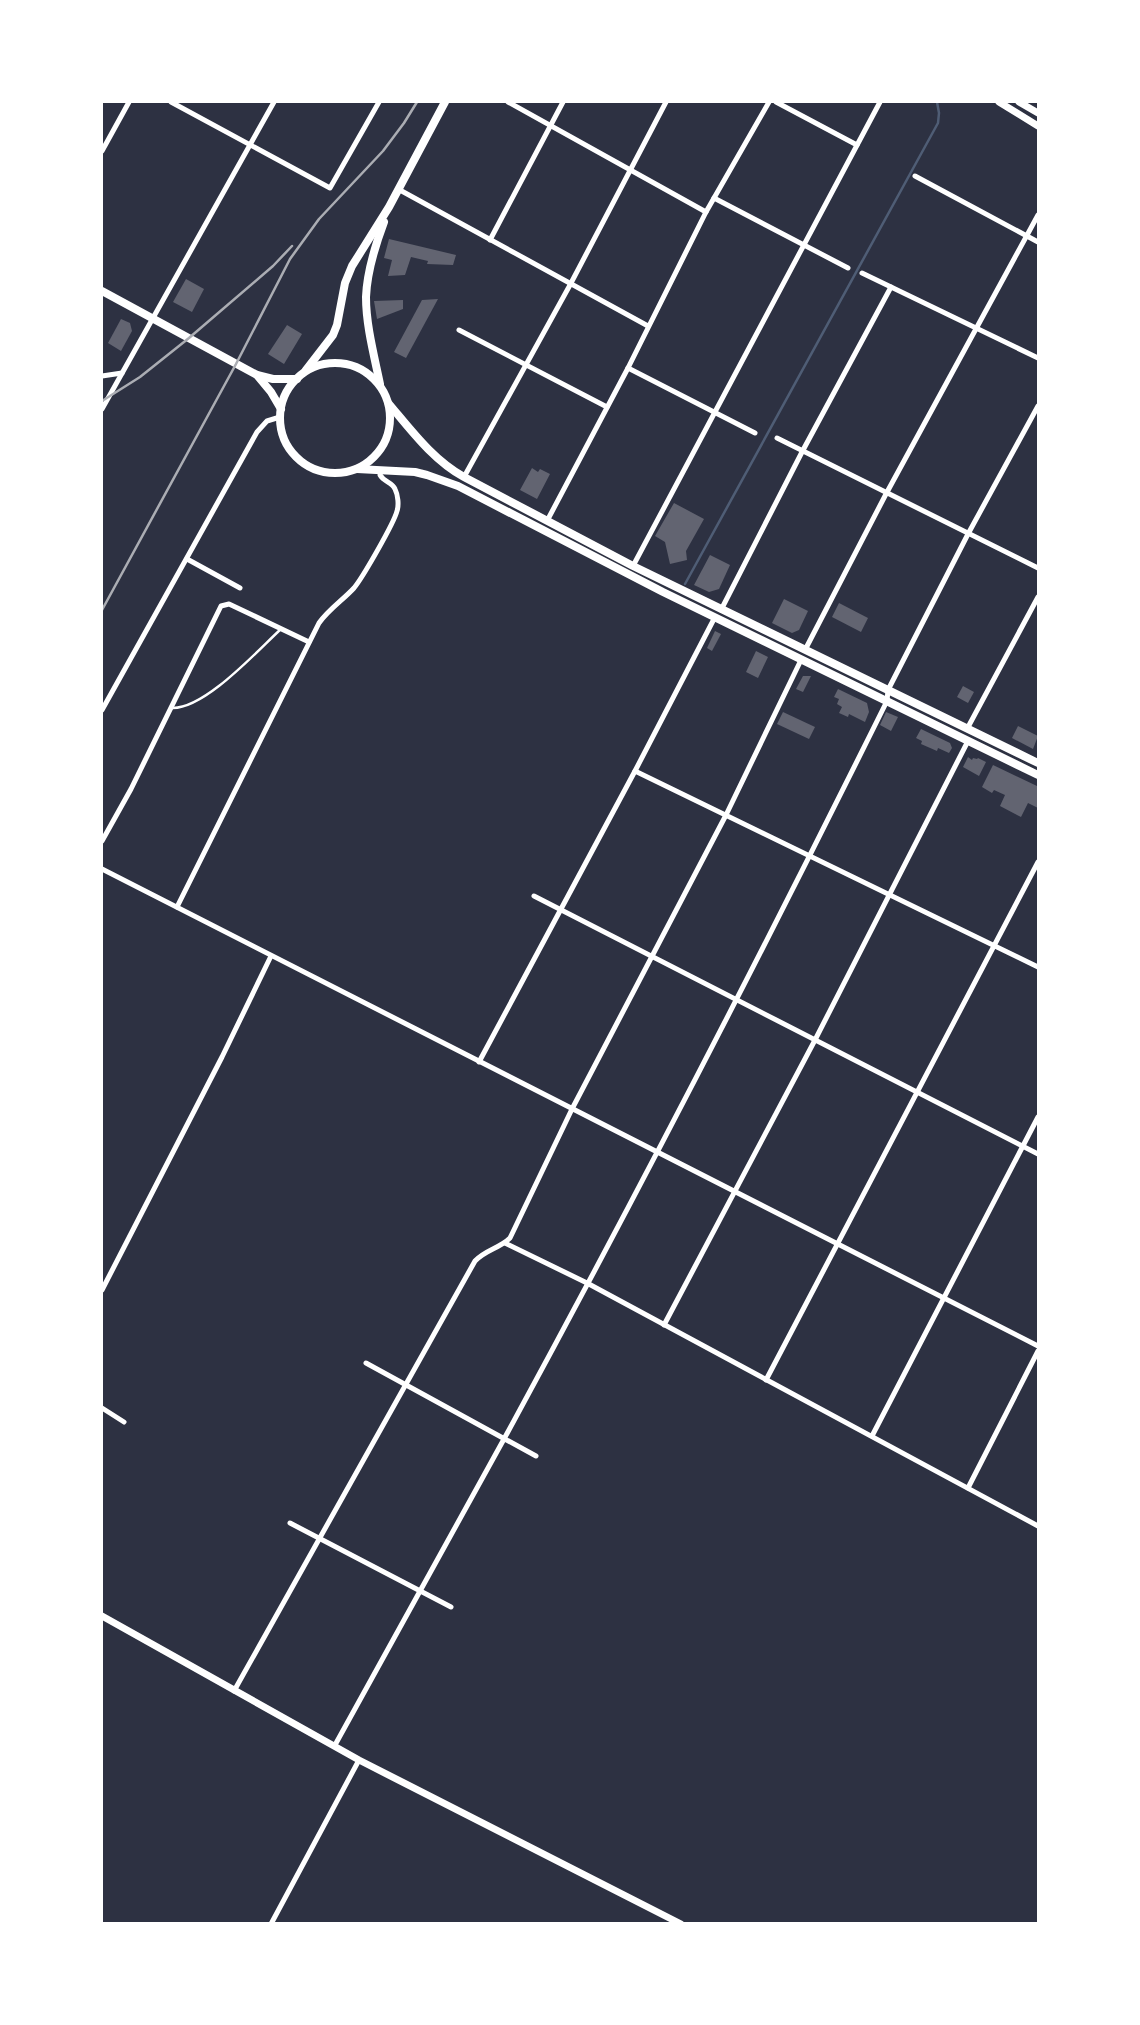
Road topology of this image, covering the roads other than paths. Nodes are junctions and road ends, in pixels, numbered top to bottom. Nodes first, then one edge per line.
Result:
1 (129, 102) edge
2 (171, 102) edge
3 (274, 102) edge
4 (379, 102) edge
5 (446, 102) edge
6 (508, 102) edge
7 (562, 102) edge
8 (666, 102) edge
9 (769, 102) edge
10 (776, 102) edge
11 (880, 102) edge
12 (999, 102) edge
13 (1020, 102) edge
14 (1038, 113) edge
15 (550, 125) junction
16 (1038, 126) edge
17 (250, 144) junction
18 (857, 145) junction
19 (102, 151) edge
20 (630, 170) junction
21 (915, 176) dead end
22 (398, 189) junction
23 (714, 198) junction
24 (389, 206) junction
25 (706, 212) junction
26 (1038, 215) edge
27 (1027, 237) junction
28 (490, 240) junction
29 (1038, 242) edge
30 (805, 244) junction
31 (848, 268) dead end
32 (862, 273) dead end
33 (570, 285) junction
34 (891, 287) junction
35 (102, 291) edge
36 (152, 318) junction
37 (648, 326) junction
38 (977, 329) junction
39 (459, 330) dead end
40 (1038, 358) edge
41 (527, 365) junction
42 (628, 368) junction
43 (305, 372) junction
44 (122, 373) junction
45 (257, 375) junction
46 (102, 376) edge
47 (297, 379) junction
48 (381, 386) junction
49 (389, 404) junction
50 (607, 407) junction
51 (1038, 407) edge
52 (102, 409) edge
53 (714, 412) junction
54 (280, 413) junction
55 (755, 433) dead end
56 (777, 438) dead end
57 (802, 452) junction
58 (356, 469) junction
59 (381, 470) junction
60 (464, 477) junction
61 (886, 494) junction
62 (547, 521) junction
63 (968, 534) junction
64 (187, 559) junction
65 (633, 566) junction
66 (1038, 568) edge
67 (240, 588) dead end
68 (1038, 597) edge
69 (718, 613) junction
70 (281, 629) junction
71 (309, 642) junction
72 (805, 650) junction
73 (801, 660) junction
74 (888, 690) junction
75 (887, 701) junction
76 (172, 708) junction
77 (102, 710) edge
78 (967, 729) junction
79 (968, 741) junction
80 (1038, 764) edge
81 (635, 771) junction
82 (1038, 775) edge
83 (726, 815) junction
84 (102, 841) edge
85 (810, 855) junction
86 (1038, 862) edge
87 (102, 869) edge
88 (890, 895) junction
89 (534, 896) dead end
90 (177, 907) junction
91 (562, 909) junction
92 (995, 945) junction
93 (271, 956) junction
94 (651, 957) junction
95 (1038, 967) edge
96 (736, 998) junction
97 (815, 1040) junction
98 (479, 1062) junction
99 (918, 1093) junction
100 (572, 1109) junction
101 (1038, 1117) edge
102 (1024, 1147) junction
103 (657, 1153) junction
104 (1038, 1154) edge
105 (735, 1192) junction
106 (505, 1243) junction
107 (837, 1245) junction
108 (587, 1283) junction
109 (102, 1290) edge
110 (945, 1298) junction
111 (664, 1325) junction
112 (1038, 1346) edge
113 (1038, 1352) edge
114 (366, 1363) dead end
115 (766, 1380) junction
116 (405, 1385) junction
117 (102, 1408) edge
118 (124, 1422) dead end
119 (872, 1436) junction
120 (504, 1439) junction
121 (536, 1456) dead end
122 (968, 1488) junction
123 (290, 1522) dead end
124 (1038, 1526) edge
125 (321, 1538) junction
126 (419, 1591) junction
127 (451, 1607) dead end
128 (102, 1616) edge
129 (234, 1691) junction
130 (335, 1745) junction
131 (359, 1759) junction
132 (271, 1923) edge
133 (681, 1923) edge

1 - 19 street
2 - 17 street
3 - 17 street
4 - 17 street
5 - 22 main road
6 - 15 street
7 - 15 street
8 - 20 street
9 - 23 street
10 - 18 street
11 - 18 street
12 - 16 main road
13 - 14 main road
15 - 20 street
15 - 28 street
17 - 36 street
18 - 30 street
20 - 25 street
20 - 33 street
21 - 27 street
22 - 24 main road
22 - 28 street
23 - 25 street
23 - 30 street
24 - 43 main road
24 - 48 main road
25 - 37 street
26 - 27 street
27 - 29 street
27 - 38 street
28 - 33 street
30 - 31 street
30 - 53 street
32 - 34 street
33 - 37 street
33 - 41 street
34 - 38 street
34 - 57 street
35 - 36 main road
36 - 44 street
36 - 45 main road
37 - 42 street
38 - 40 street
38 - 61 street
39 - 41 street
41 - 50 street
41 - 60 street
42 - 50 street
42 - 53 street
43 - 47 main road
43 - 48 main road
44 - 46 street
44 - 52 street
45 - 47 main road
45 - 54 main road
47 - 54 main road
48 - 49 main road
49 - 58 main road
49 - 60 main road
50 - 62 street
51 - 63 street
53 - 55 street
53 - 65 street
54 - 58 main road
54 - 64 street
56 - 57 street
57 - 61 street
57 - 69 street
58 - 59 main road
59 - 69 main road
59 - 71 street
60 - 62 main road
61 - 63 street
61 - 72 street
62 - 65 main road
63 - 66 street
63 - 74 street
64 - 67 street
64 - 77 street
65 - 69 main road
68 - 78 street
69 - 72 main road
69 - 73 main road
69 - 81 street
70 - 71 street
70 - 76 lane
70 - 76 street
71 - 90 street
72 - 74 main road
73 - 75 main road
73 - 83 street
74 - 75 street
74 - 78 main road
75 - 79 main road
75 - 85 street
76 - 84 street
78 - 80 main road
79 - 82 main road
79 - 88 street
81 - 83 street
81 - 91 street
83 - 85 street
83 - 94 street
85 - 88 street
85 - 96 street
86 - 92 street
87 - 90 street
88 - 92 street
88 - 97 street
89 - 91 street
90 - 93 street
91 - 94 street
91 - 98 street
92 - 95 street
92 - 99 street
93 - 98 street
93 - 109 street
94 - 96 street
94 - 100 street
96 - 97 street
96 - 103 street
97 - 99 street
97 - 105 street
98 - 100 street
99 - 102 street
99 - 107 street
100 - 103 street
100 - 106 street
101 - 102 street
102 - 104 street
102 - 110 street
103 - 105 street
103 - 108 street
105 - 107 street
105 - 111 street
106 - 108 street
106 - 116 street
107 - 110 street
107 - 115 street
108 - 111 street
108 - 120 street
110 - 112 street
110 - 119 street
111 - 115 street
113 - 122 street
114 - 116 street
115 - 119 street
116 - 120 street
116 - 125 street
117 - 118 street
119 - 122 street
120 - 121 street
120 - 126 street
122 - 124 street
123 - 125 street
125 - 126 street
125 - 129 street
126 - 127 street
126 - 130 street
128 - 129 main road
129 - 130 main road
130 - 131 main road
131 - 132 street
131 - 133 main road

